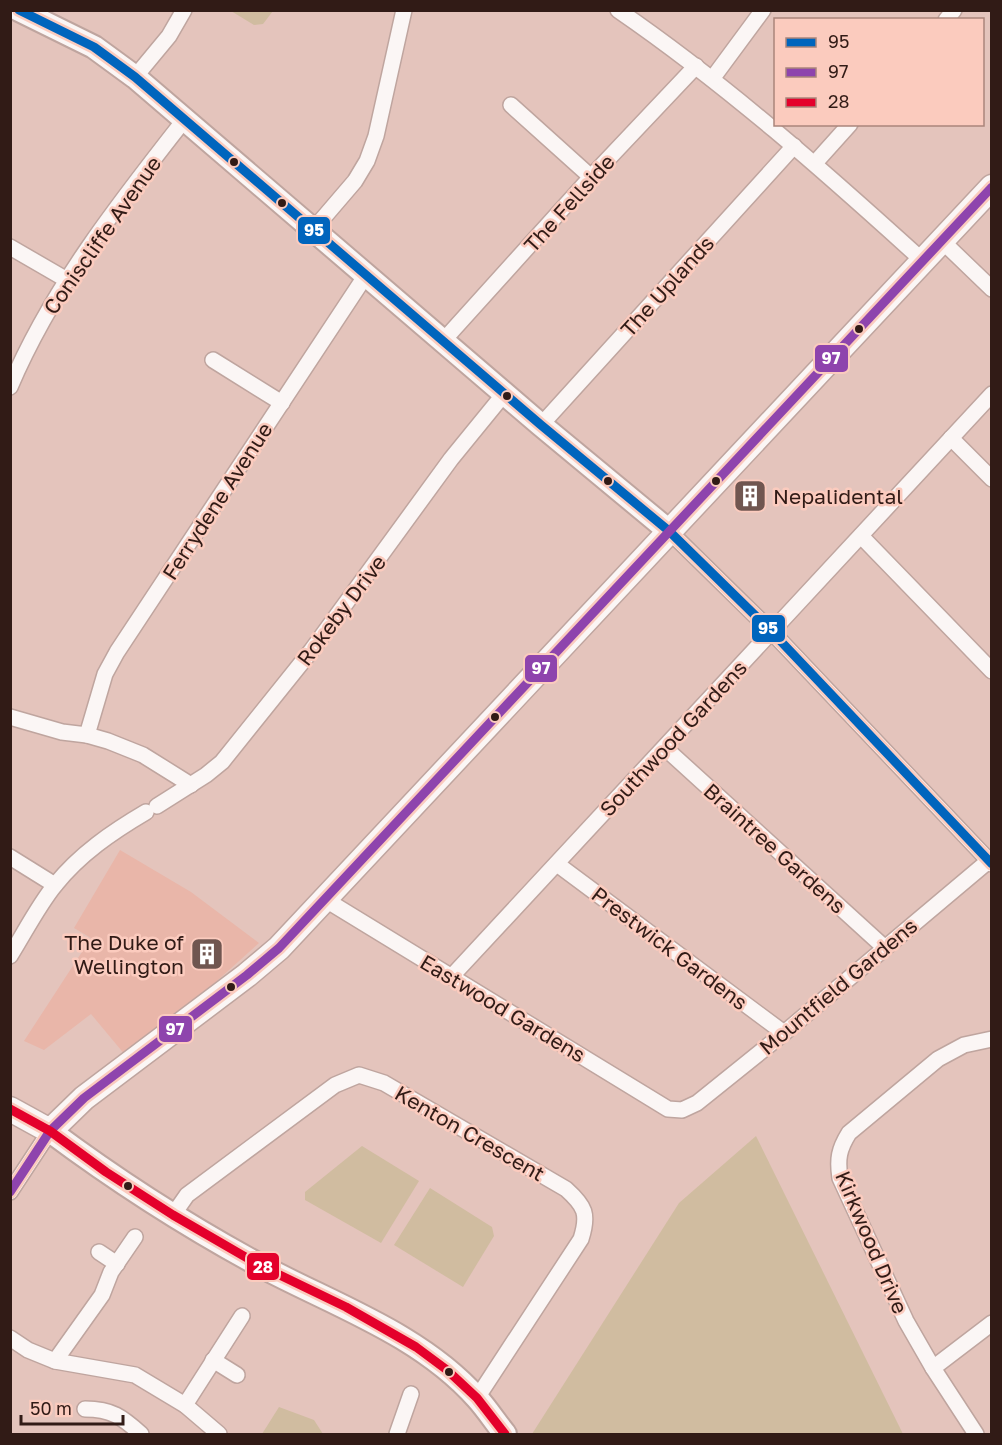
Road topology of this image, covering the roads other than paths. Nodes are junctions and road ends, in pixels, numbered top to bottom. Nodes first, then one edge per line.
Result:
1 (20, 10) edge
2 (184, 10) edge
3 (404, 10) edge
4 (763, 10) edge
5 (628, 13) edge
6 (696, 66) junction
7 (135, 77) junction
8 (712, 79) junction
9 (511, 105) dead end
10 (185, 119) junction
11 (848, 126) edge
12 (794, 146) junction
13 (815, 163) junction
14 (591, 177) junction
15 (992, 187) edge
16 (314, 230) junction
17 (941, 240) junction
18 (10, 246) edge
19 (922, 260) junction
20 (366, 275) junction
21 (67, 280) junction
22 (992, 289) edge
23 (443, 341) junction
24 (213, 360) dead end
25 (10, 387) edge
26 (504, 394) junction
27 (992, 394) edge
28 (282, 403) junction
29 (541, 425) junction
30 (951, 438) junction
31 (992, 479) edge
32 (669, 531) junction
33 (861, 536) junction
34 (772, 632) junction
35 (992, 670) edge
36 (10, 717) edge
37 (87, 735) junction
38 (665, 748) junction
39 (191, 785) junction
40 (10, 857) edge
41 (990, 861) edge
42 (557, 864) junction
43 (55, 885) junction
44 (326, 900) junction
45 (885, 948) junction
46 (10, 956) edge
47 (452, 976) junction
48 (784, 1033) junction
49 (992, 1039) edge
50 (10, 1109) edge
51 (682, 1110) joint
52 (50, 1131) junction
53 (10, 1192) edge
54 (173, 1215) junction
55 (135, 1237) dead end
56 (99, 1252) dead end
57 (117, 1264) junction
58 (242, 1316) dead end
59 (992, 1323) edge
60 (10, 1338) edge
61 (213, 1360) junction
62 (55, 1361) junction
63 (933, 1368) junction
64 (237, 1375) dead end
65 (411, 1394) dead end
66 (477, 1398) junction
67 (185, 1405) junction
68 (85, 1409) dead end
69 (141, 1434) edge
70 (219, 1434) edge
71 (397, 1434) edge
72 (505, 1434) edge
73 (976, 1434) edge

1 - 7 street
2 - 7 street
3 - 16 street
4 - 8 street
5 - 6 street
6 - 8 street
6 - 14 street, The Fellside
7 - 10 street
8 - 12 street
9 - 14 street
10 - 16 street
10 - 21 street, Coniscliffe Avenue
11 - 13 street
12 - 13 street
12 - 29 street, The Uplands
13 - 19 street
14 - 23 street, The Fellside
15 - 17 main road
16 - 20 street
17 - 19 main road
17 - 22 street
18 - 21 street
19 - 32 main road
20 - 23 street
20 - 28 street, Ferrydene Avenue
21 - 25 street, Coniscliffe Avenue
23 - 26 street
24 - 28 street
26 - 29 street
26 - 39 street, Rokeby Drive
27 - 30 street, Southwood Gardens
28 - 37 street, Ferrydene Avenue
29 - 32 street
30 - 31 street
30 - 33 street, Southwood Gardens
32 - 34 street
32 - 44 main road
33 - 34 street, Southwood Gardens
33 - 35 street
34 - 38 street, Southwood Gardens
34 - 41 street
36 - 37 street
37 - 39 street
38 - 42 street, Southwood Gardens
38 - 45 street, Braintree Gardens
39 - 43 street, Rokeby Drive
40 - 43 street
41 - 45 street, Mountfield Gardens
42 - 47 street, Southwood Gardens
42 - 48 street, Prestwick Gardens
43 - 46 street, Rokeby Drive
44 - 47 street, Eastwood Gardens
44 - 52 main road
45 - 48 street, Mountfield Gardens
47 - 51 street, Eastwood Gardens
48 - 51 street, Mountfield Gardens
49 - 63 street, Kirkwood Drive
50 - 52 main road
52 - 53 street
52 - 54 street
54 - 66 street
54 - 66 street, Kenton Crescent
55 - 57 street
56 - 57 street
57 - 62 street
58 - 61 street
59 - 63 street
60 - 62 street
61 - 64 street
61 - 67 street
62 - 67 street
63 - 73 street, Kirkwood Drive
65 - 71 street
66 - 72 street
67 - 70 street
68 - 69 street

